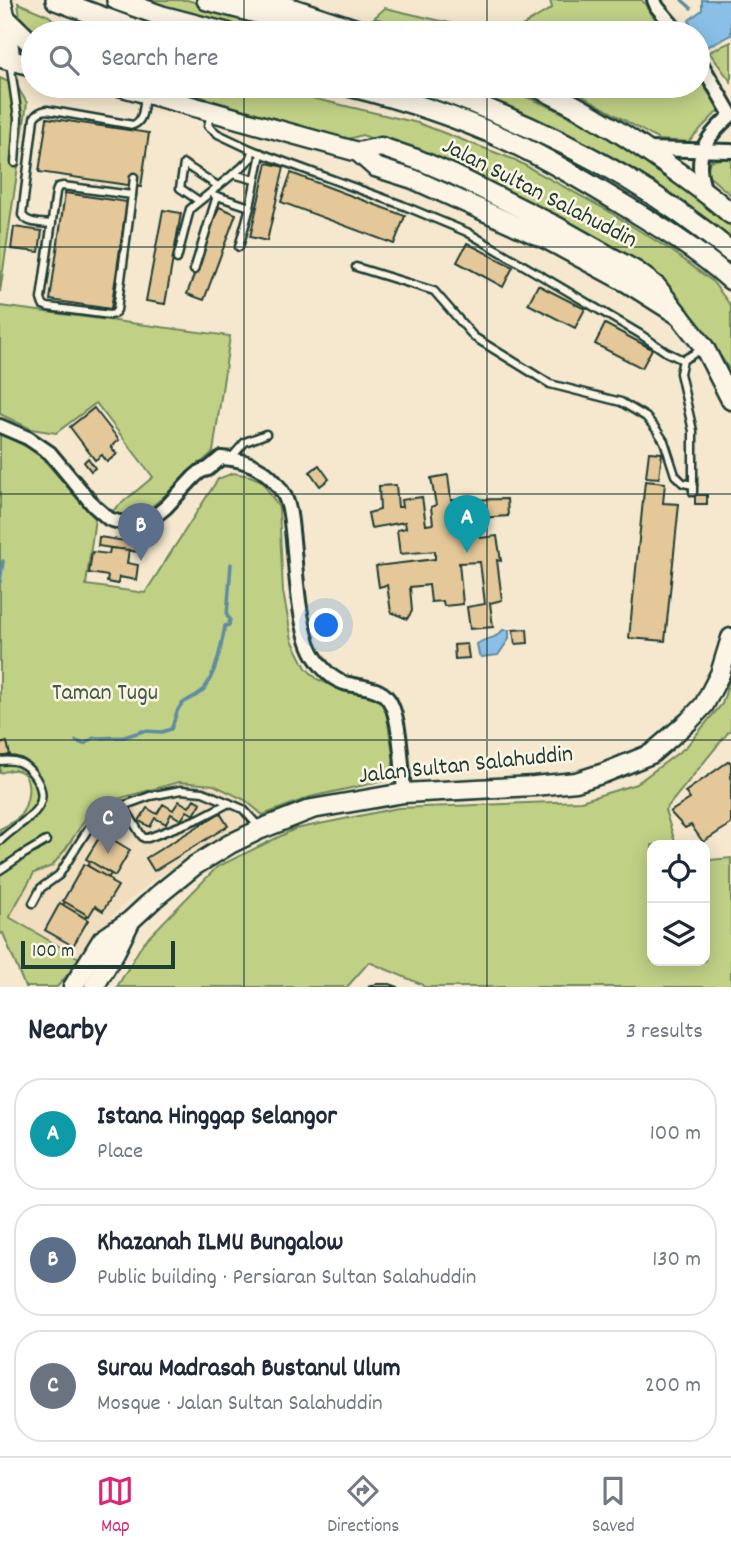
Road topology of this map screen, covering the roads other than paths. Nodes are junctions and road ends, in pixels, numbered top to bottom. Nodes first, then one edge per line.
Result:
1 (56, 0) edge
2 (117, 0) edge
3 (207, 0) edge
4 (266, 0) edge
5 (654, 0) edge
6 (3, 7) edge
7 (309, 7) edge
8 (113, 21) edge
9 (181, 21) edge
10 (340, 21) edge
11 (669, 21) edge
12 (21, 30) edge
13 (5, 58) edge
14 (710, 79) edge
15 (145, 98) edge
16 (160, 98) edge
17 (390, 98) edge
18 (462, 98) edge
19 (563, 98) edge
20 (211, 112) junction
21 (731, 115) edge
22 (645, 149) junction
23 (253, 150) junction
24 (701, 150) junction
25 (731, 151) edge
26 (261, 153) junction
27 (15, 163) dead end
28 (233, 174) junction
29 (134, 177) dead end
30 (255, 180) junction
31 (218, 186) junction
32 (705, 191) junction
33 (132, 195) junction
34 (213, 195) junction
35 (199, 201) junction
36 (250, 207) junction
37 (731, 214) edge
38 (52, 224) junction
39 (239, 247) dead end
40 (731, 253) edge
41 (177, 259) dead end
42 (356, 267) dead end
43 (194, 270) dead end
44 (731, 280) edge
45 (705, 347) junction
46 (683, 360) junction
47 (731, 400) edge
48 (0, 426) edge
49 (266, 433) dead end
50 (231, 458) junction
51 (731, 638) edge
52 (0, 761) edge
53 (404, 793) junction
54 (229, 803) junction
55 (123, 805) junction
56 (261, 829) junction
57 (0, 841) edge
58 (46, 841) dead end
59 (0, 870) edge
60 (33, 903) dead end
61 (130, 921) junction
62 (74, 987) edge
63 (94, 987) edge

1 - 8 main road
2 - 9 main road
3 - 7 main road
4 - 7 main road
5 - 11 street
6 - 12 main road
6 - 13 main road
7 - 10 main road
13 - 27 lane
14 - 21 street
15 - 38 lane
16 - 20 street, Jalan Sultan Salahuddin
17 - 44 main road
18 - 40 main road
19 - 22 main road
20 - 23 lane
20 - 45 street, Jalan Sultan Salahuddin
21 - 24 street
22 - 24 street
22 - 32 main road
23 - 26 lane
23 - 28 lane
24 - 25 street
24 - 32 street
26 - 30 lane
26 - 46 lane
28 - 30 lane
28 - 31 lane
29 - 33 lane
30 - 36 lane
31 - 34 lane
31 - 35 lane
32 - 37 main road
33 - 38 lane
33 - 38 lane
34 - 35 lane
34 - 36 lane
34 - 43 lane
35 - 41 lane
36 - 39 lane
42 - 46 lane
45 - 46 lane
45 - 47 street, Jalan Sultan Salahuddin
48 - 50 street
49 - 50 lane
50 - 53 street
51 - 53 street, Jalan Sultan Salahuddin
52 - 57 lane
53 - 56 street, Jalan Sultan Salahuddin
54 - 55 lane
54 - 55 lane
54 - 56 lane
55 - 60 lane
56 - 61 street, Jalan Sultan Salahuddin
58 - 59 lane
61 - 62 street, Jalan Sultan Salahuddin
61 - 63 street, Jalan Sultan Salahuddin

